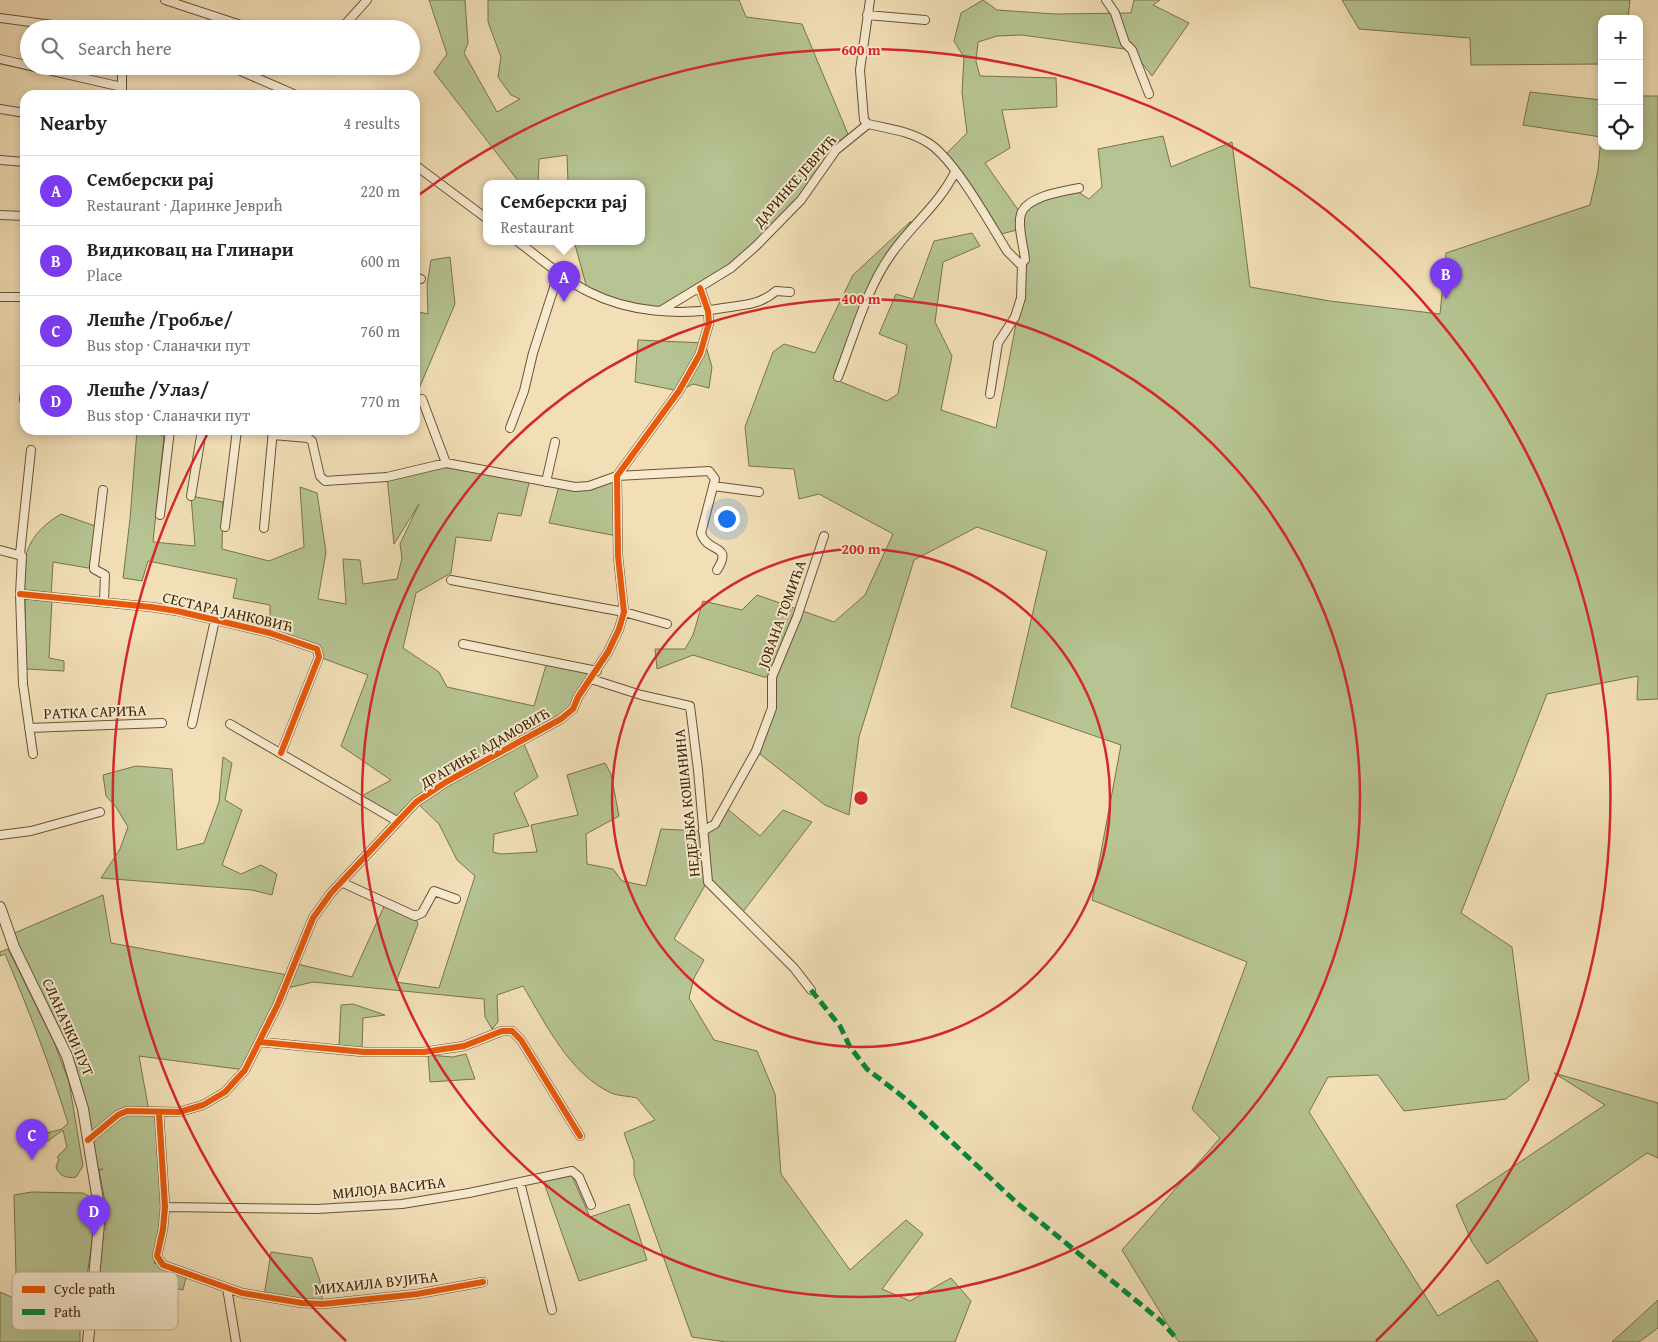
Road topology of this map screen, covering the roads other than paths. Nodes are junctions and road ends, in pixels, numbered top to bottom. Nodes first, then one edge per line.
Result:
1 (164, 0) edge
2 (367, 0) edge
3 (870, 0) edge
4 (1106, 0) edge
5 (867, 15) junction
6 (0, 18) edge
7 (225, 20) edge
8 (349, 20) edge
9 (925, 20) dead end
10 (20, 21) edge
11 (0, 59) edge
12 (20, 64) edge
13 (61, 75) edge
14 (122, 75) edge
15 (250, 75) edge
16 (118, 90) edge
17 (122, 90) edge
18 (284, 90) edge
19 (1149, 94) dead end
20 (0, 110) edge
21 (20, 113) edge
22 (868, 124) junction
23 (0, 160) edge
24 (20, 162) edge
25 (420, 169) edge
26 (955, 172) junction
27 (1079, 188) dead end
28 (0, 215) edge
29 (20, 216) edge
30 (483, 216) edge
31 (522, 245) edge
32 (1022, 264) junction
33 (559, 272) junction
34 (700, 288) junction
35 (790, 292) dead end
36 (0, 297) edge
37 (20, 297) edge
38 (662, 310) junction
39 (708, 311) junction
40 (838, 376) dead end
41 (990, 394) dead end
42 (422, 399) dead end
43 (510, 428) dead end
44 (169, 435) edge
45 (201, 435) edge
46 (236, 435) edge
47 (273, 435) edge
48 (287, 435) edge
49 (555, 442) dead end
50 (30, 450) dead end
51 (446, 463) junction
52 (617, 476) junction
53 (546, 482) junction
54 (713, 486) junction
55 (103, 490) dead end
56 (759, 492) dead end
57 (191, 496) dead end
58 (160, 515) dead end
59 (225, 527) dead end
60 (264, 528) dead end
61 (824, 536) dead end
62 (0, 550) edge
63 (20, 554) junction
64 (717, 570) dead end
65 (451, 580) dead end
66 (20, 594) junction
67 (104, 602) junction
68 (624, 612) junction
69 (215, 620) junction
70 (667, 624) dead end
71 (463, 644) dead end
72 (596, 671) junction
73 (591, 679) junction
74 (162, 723) dead end
75 (192, 724) dead end
76 (230, 724) dead end
77 (29, 728) junction
78 (281, 753) junction
79 (33, 754) dead end
80 (100, 812) dead end
81 (397, 821) junction
82 (703, 831) junction
83 (0, 835) edge
84 (341, 882) junction
85 (456, 899) dead end
86 (0, 907) edge
87 (811, 990) dead end
88 (260, 1042) junction
89 (159, 1113) junction
90 (580, 1136) dead end
91 (88, 1140) junction
92 (520, 1182) junction
93 (591, 1205) dead end
94 (166, 1207) junction
95 (94, 1272) edge
96 (483, 1282) dead end
97 (227, 1288) junction
98 (552, 1310) dead end
99 (236, 1342) edge

1 - 7 street
2 - 8 street
3 - 5 street
4 - 19 street
5 - 9 street
5 - 22 street
6 - 10 street
11 - 12 street
13 - 16 street
14 - 17 street
15 - 18 street
20 - 21 street
22 - 26 street
22 - 34 street, ДАРИНКЕ ЈЕВРИЋ
23 - 24 street
25 - 30 street
26 - 32 street
26 - 40 street
27 - 32 street
28 - 29 street
31 - 33 street
32 - 41 street
33 - 38 street
33 - 43 street
34 - 38 street, ДАРИНКЕ ЈЕВРИЋ
34 - 39 street
35 - 39 street
36 - 37 street
38 - 39 street
39 - 52 street
42 - 51 street
44 - 58 street
45 - 57 street
46 - 59 street
47 - 60 street
48 - 51 street
49 - 53 street
50 - 63 street, РАТКА САРИЋА
51 - 53 street
52 - 53 street
52 - 54 street
52 - 68 street, ДРАГИЊЕ АДАМОВИЋ
54 - 56 street
54 - 64 street
55 - 67 street
61 - 82 street, ЈОВАНА ТОМИЋА
62 - 63 street
63 - 66 street, РАТКА САРИЋА
65 - 68 street
66 - 67 street, СЕСТАРА ЈАНКОВИЋ
66 - 77 street, РАТКА САРИЋА
67 - 69 street, СЕСТАРА ЈАНКОВИЋ
68 - 70 street
68 - 72 street, ДРАГИЊЕ АДАМОВИЋ
69 - 75 street
69 - 78 street, СЕСТАРА ЈАНКОВИЋ
71 - 72 street
72 - 73 street, ДРАГИЊЕ АДАМОВИЋ
73 - 81 street, ДРАГИЊЕ АДАМОВИЋ
73 - 82 street, НЕДЕЉКА КОШАНИНА
74 - 77 street, РАТКА САРИЋА
76 - 78 street
77 - 79 street, РАТКА САРИЋА
78 - 81 street
80 - 83 street
81 - 84 street, ДРАГИЊЕ АДАМОВИЋ
82 - 87 street, НЕДЕЉКА КОШАНИНА
84 - 85 street
84 - 88 street, ДРАГИЊЕ АДАМОВИЋ
86 - 91 street, СЛАНАЧКИ ПУТ
88 - 89 street, ДРАГИЊЕ АДАМОВИЋ
88 - 90 street
89 - 91 street, ДРАГИЊЕ АДАМОВИЋ
89 - 94 street, МИХАИЛА ВУЈИЋА
91 - 95 street, СЛАНАЧКИ ПУТ
92 - 93 street, МИЛОЈА ВАСИЋА
92 - 94 street, МИЛОЈА ВАСИЋА
92 - 98 street
94 - 97 street, МИХАИЛА ВУЈИЋА
96 - 97 street, МИХАИЛА ВУЈИЋА
97 - 99 street

